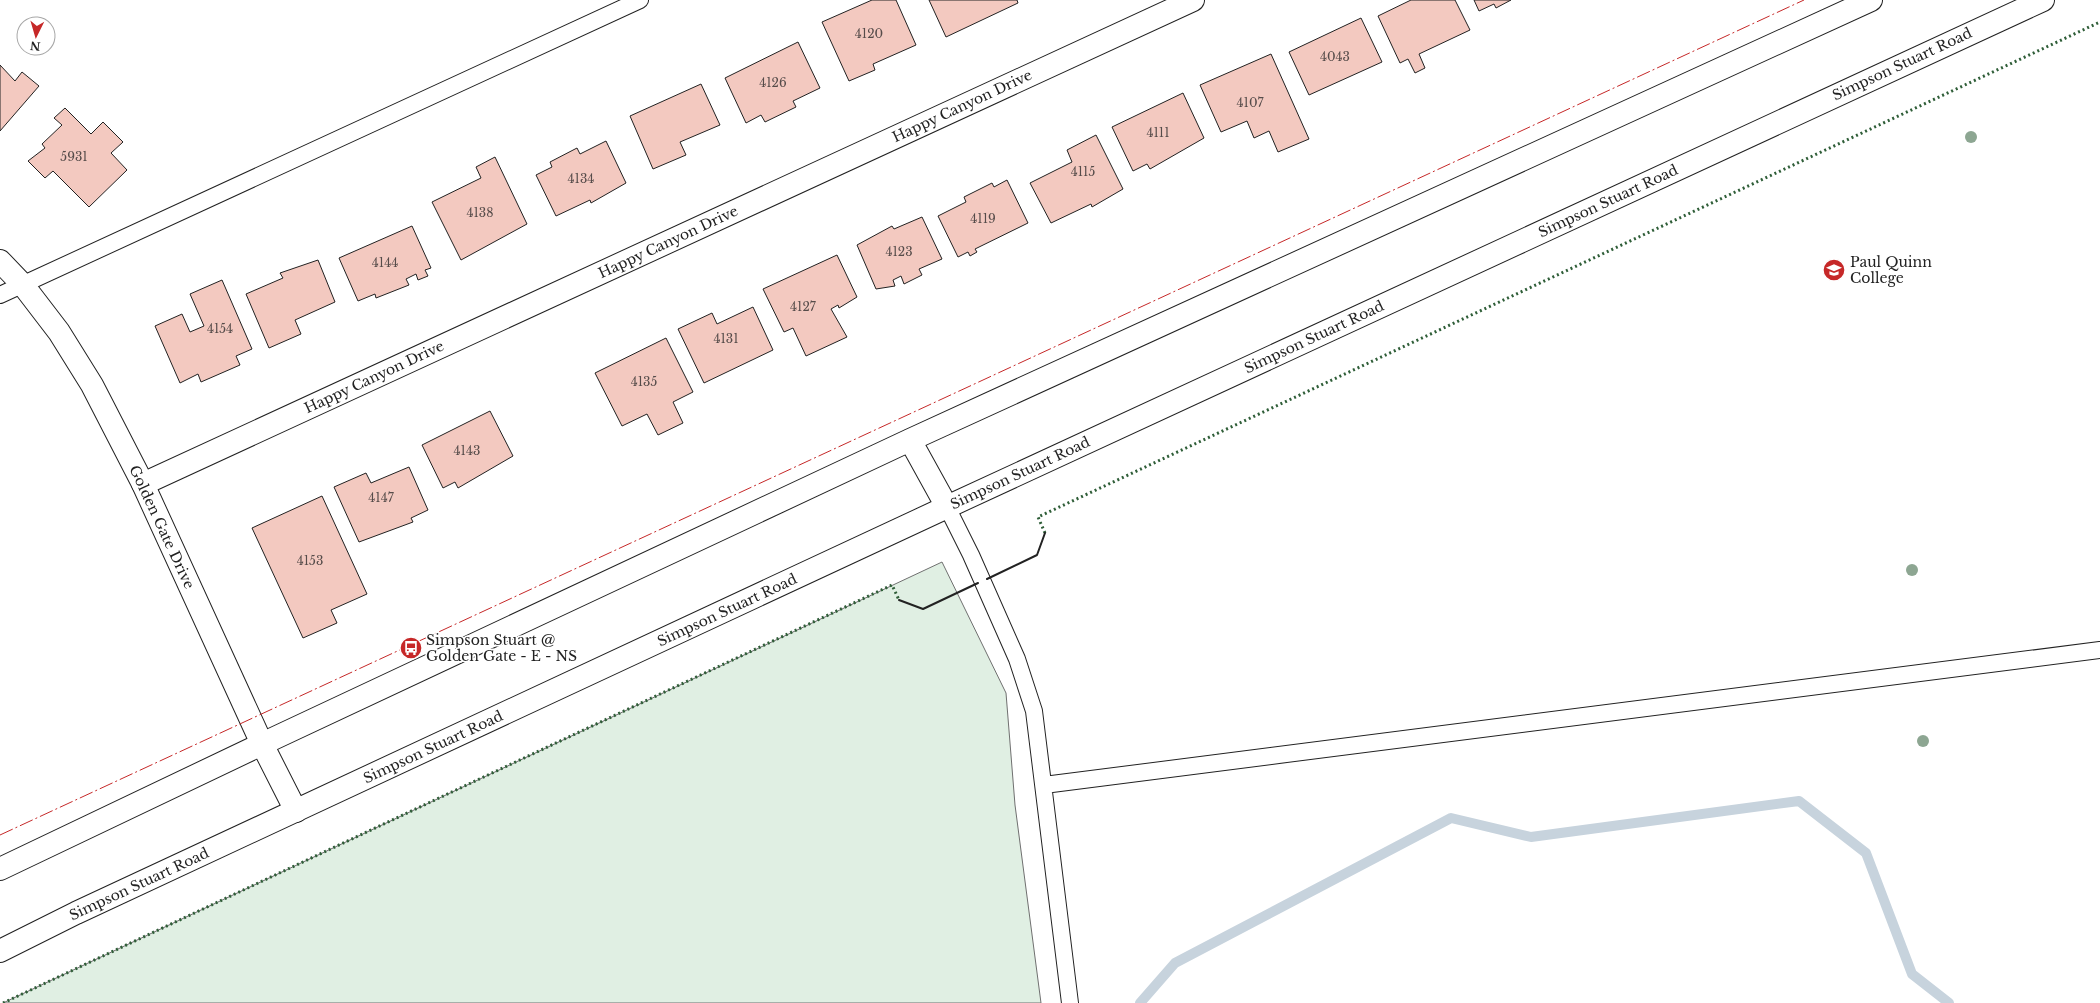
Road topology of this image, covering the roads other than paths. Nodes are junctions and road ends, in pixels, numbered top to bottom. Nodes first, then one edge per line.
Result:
1 (640, 0) edge
2 (1193, 0) edge
3 (1872, 0) edge
4 (2043, 0) edge
5 (0, 261) edge
6 (23, 285) junction
7 (0, 296) edge
8 (910, 440) junction
9 (143, 484) junction
10 (947, 507) junction
11 (2100, 650) edge
12 (262, 744) junction
13 (1044, 785) junction
14 (296, 811) junction
15 (0, 869) edge
16 (0, 951) edge
17 (1070, 1003) edge

1 - 6 lane
2 - 9 main road, Happy Canyon Drive
3 - 8 main road
4 - 10 main road, Simpson Stuart Road
5 - 6 main road, Golden Gate Drive
6 - 7 lane
6 - 9 main road, Golden Gate Drive
8 - 10 main road
8 - 12 main road
9 - 12 main road, Golden Gate Drive
10 - 13 lane
10 - 14 main road, Simpson Stuart Road
11 - 13 lane
12 - 14 main road, Golden Gate Drive
12 - 15 main road
13 - 17 lane
14 - 16 main road, Simpson Stuart Road

